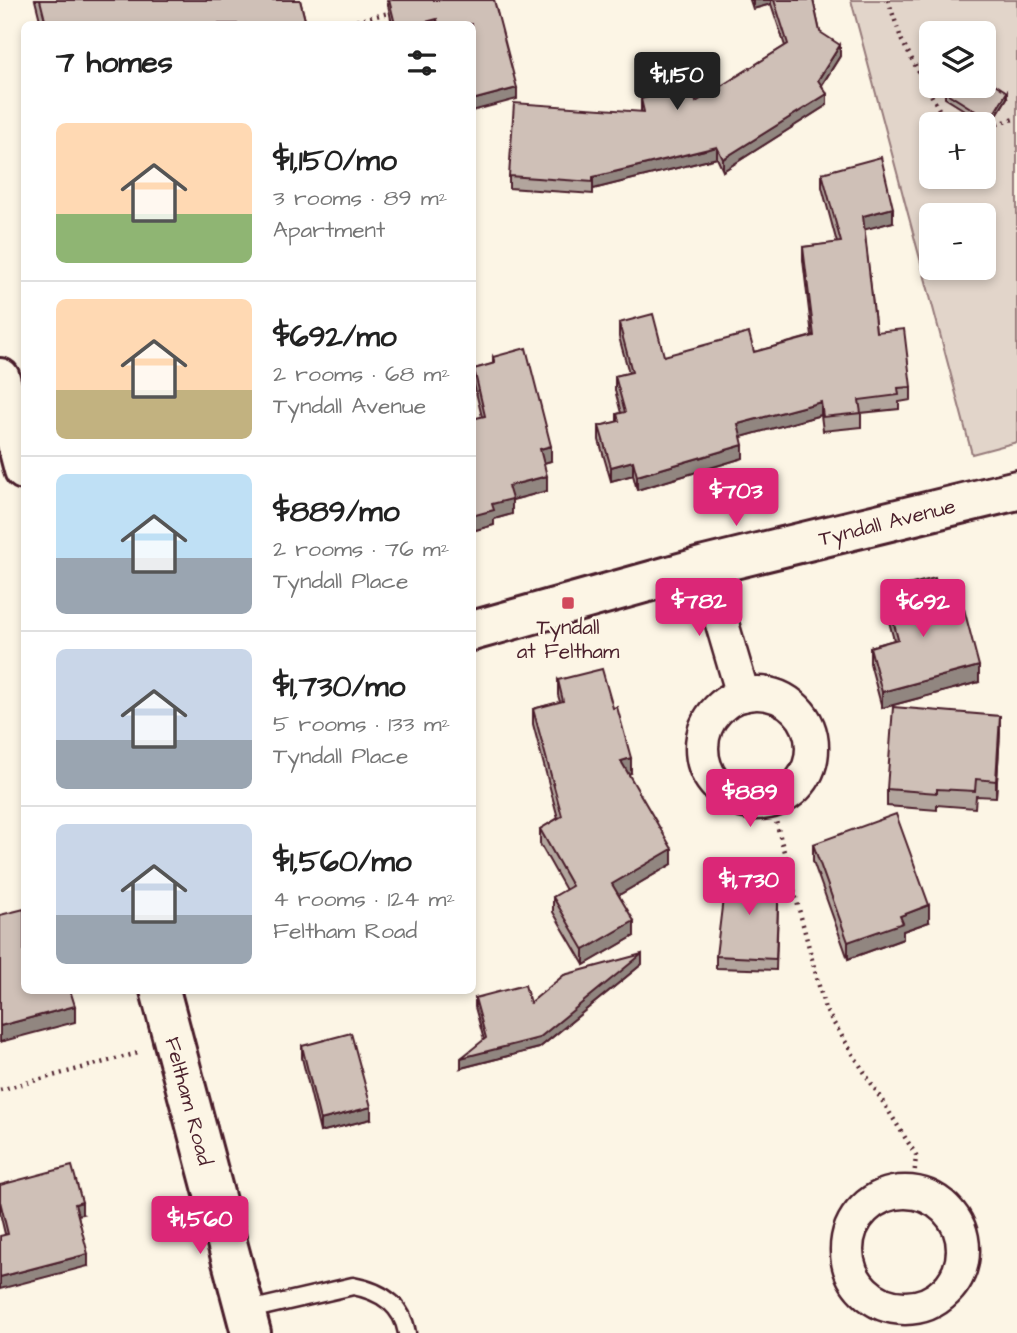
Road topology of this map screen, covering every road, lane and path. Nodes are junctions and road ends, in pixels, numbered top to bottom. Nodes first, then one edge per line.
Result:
1 (888, 0) edge
2 (403, 9) edge
3 (355, 21) edge
4 (940, 112) edge
5 (1017, 118) edge
6 (996, 124) edge
7 (0, 378) edge
8 (21, 458) edge
9 (1017, 490) edge
10 (705, 566) junction
11 (476, 630) edge
12 (743, 695) junction
13 (771, 802) junction
14 (161, 994) edge
15 (173, 1043) junction
16 (0, 1090) edge
17 (913, 1192) junction
18 (896, 1321) edge
19 (248, 1322) edge
20 (407, 1333) edge

1 - 4 path
2 - 3 path
5 - 6 path
7 - 8 street
9 - 10 street, Tyndall Avenue
10 - 11 street, Tyndall Avenue
10 - 12 street
12 - 13 street
12 - 13 street
13 - 17 path
14 - 15 street, Feltham Road
15 - 16 path
15 - 19 street, Feltham Road
17 - 18 street
17 - 18 street
19 - 20 lane

